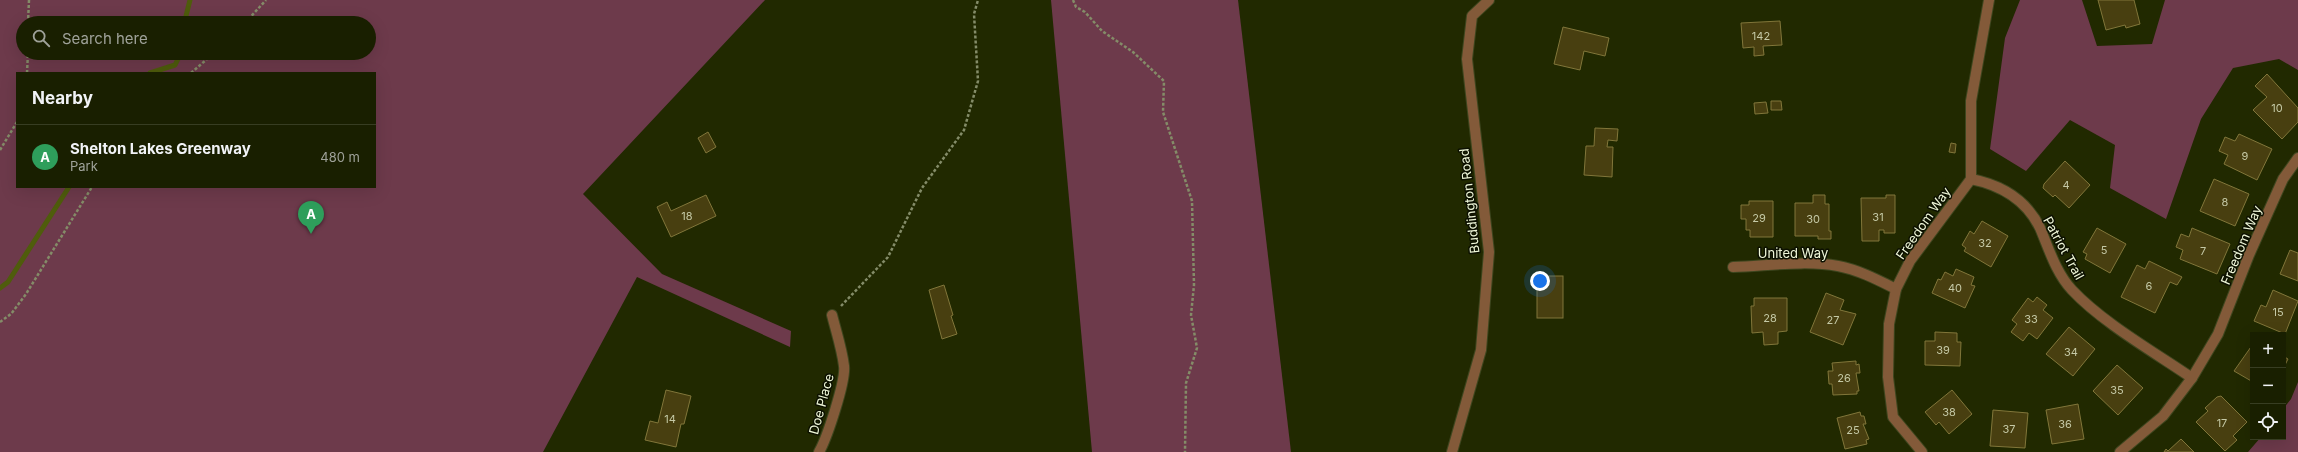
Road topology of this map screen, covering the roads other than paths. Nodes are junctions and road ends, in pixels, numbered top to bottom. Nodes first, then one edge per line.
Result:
1 (1989, 0) edge
2 (1485, 2) edge
3 (2298, 158) edge
4 (1971, 179) junction
5 (1733, 267) dead end
6 (1896, 289) junction
7 (832, 314) road end
8 (2192, 378) junction
9 (819, 452) edge
10 (1452, 452) edge
11 (1922, 452) edge
12 (2120, 452) edge

1 - 4 street
2 - 10 street, Buddington Road
3 - 8 street, Freedom Way
4 - 6 street, Freedom Way
4 - 8 street, Patriot Trail
5 - 6 street, United Way
6 - 11 street, Freedom Way
7 - 9 street, Doe Place
8 - 12 street, Freedom Way

